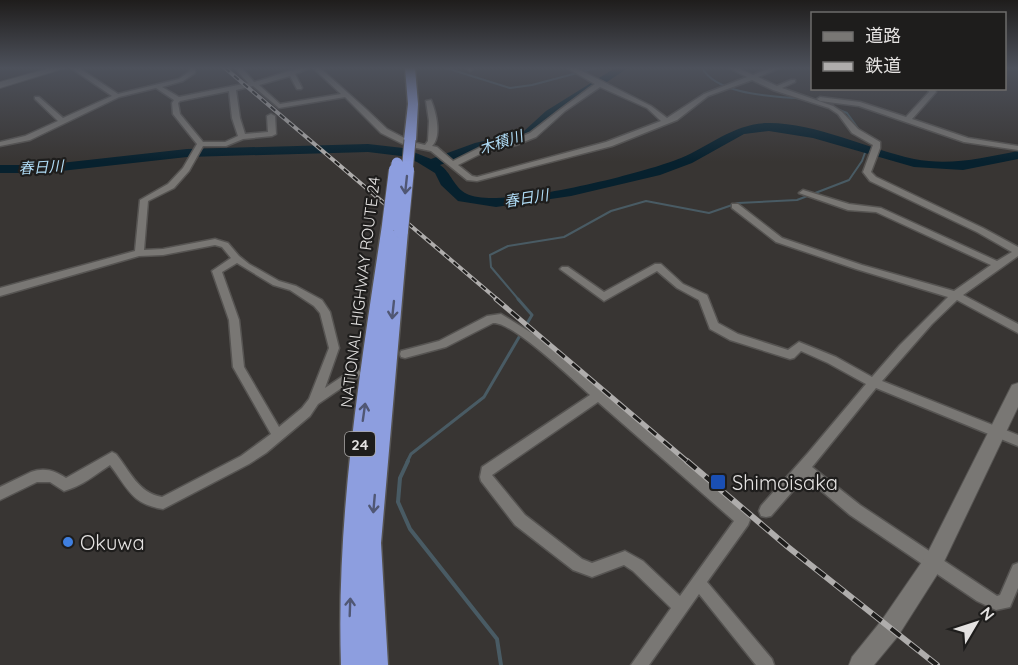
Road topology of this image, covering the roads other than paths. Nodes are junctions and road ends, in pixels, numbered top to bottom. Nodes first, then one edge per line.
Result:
1 (38, 99) edge
2 (110, 99) edge
3 (178, 99) edge
4 (234, 99) edge
5 (271, 99) edge
6 (321, 99) edge
7 (350, 99) edge
8 (404, 99) edge
9 (413, 99) edge
10 (577, 99) edge
11 (632, 99) edge
12 (699, 99) edge
13 (804, 99) edge
14 (820, 99) edge
15 (926, 99) edge
16 (429, 101) dead end
17 (271, 116) dead end
18 (908, 119) junction
19 (62, 121) junction
20 (666, 122) junction
21 (242, 137) junction
22 (405, 138) junction
23 (0, 144) edge
24 (201, 145) junction
25 (427, 147) junction
26 (1018, 148) edge
27 (453, 165) junction
28 (803, 193) dead end
29 (735, 206) dead end
30 (395, 228) junction
31 (1018, 251) edge
32 (140, 253) junction
33 (237, 259) junction
34 (999, 265) junction
35 (564, 269) dead end
36 (0, 292) edge
37 (955, 295) junction
38 (1018, 329) edge
39 (405, 354) dead end
40 (355, 373) dead end
41 (872, 382) junction
42 (1018, 390) edge
43 (597, 396) junction
44 (314, 401) junction
45 (998, 434) junction
46 (278, 436) junction
47 (1018, 441) edge
48 (805, 469) junction
49 (0, 494) edge
50 (766, 511) dead end
51 (933, 563) junction
52 (1018, 570) edge
53 (699, 584) junction
54 (681, 607) junction
55 (353, 665) edge
56 (376, 665) edge
57 (639, 665) edge
58 (766, 665) edge
59 (860, 665) edge

1 - 19 street
2 - 19 street
3 - 24 street
4 - 21 street
5 - 6 street
7 - 25 street
8 - 22 highway, NATIONAL HIGHWAY ROUTE 24 / 24
9 - 22 highway, NATIONAL HIGHWAY ROUTE 24 / 24
10 - 27 street
11 - 20 street
12 - 20 street
13 - 31 street
14 - 18 street
15 - 18 street
16 - 25 street
17 - 21 street
18 - 26 street
19 - 23 street
20 - 27 street
21 - 24 street
22 - 30 highway, NATIONAL HIGHWAY ROUTE 24 / 24, bridge
24 - 32 street
25 - 27 street
28 - 34 street
29 - 37 street
55 -> 30 highway, NATIONAL HIGHWAY ROUTE 24 / 24
30 -> 56 highway, NATIONAL HIGHWAY ROUTE 24 / 24
31 - 34 street
32 - 33 street
32 - 36 street
33 - 44 street
33 - 46 street
34 - 37 street
35 - 41 street
37 - 38 street
37 - 41 street
39 - 43 street
40 - 44 street
41 - 45 street
41 - 48 street
42 - 45 main road
43 - 53 street
43 - 54 street
44 - 46 street
45 - 47 street
45 - 51 main road
46 - 49 street
48 - 50 street
48 - 51 street
51 - 52 street
51 - 59 main road
53 - 54 street
53 - 58 street
54 - 57 street

